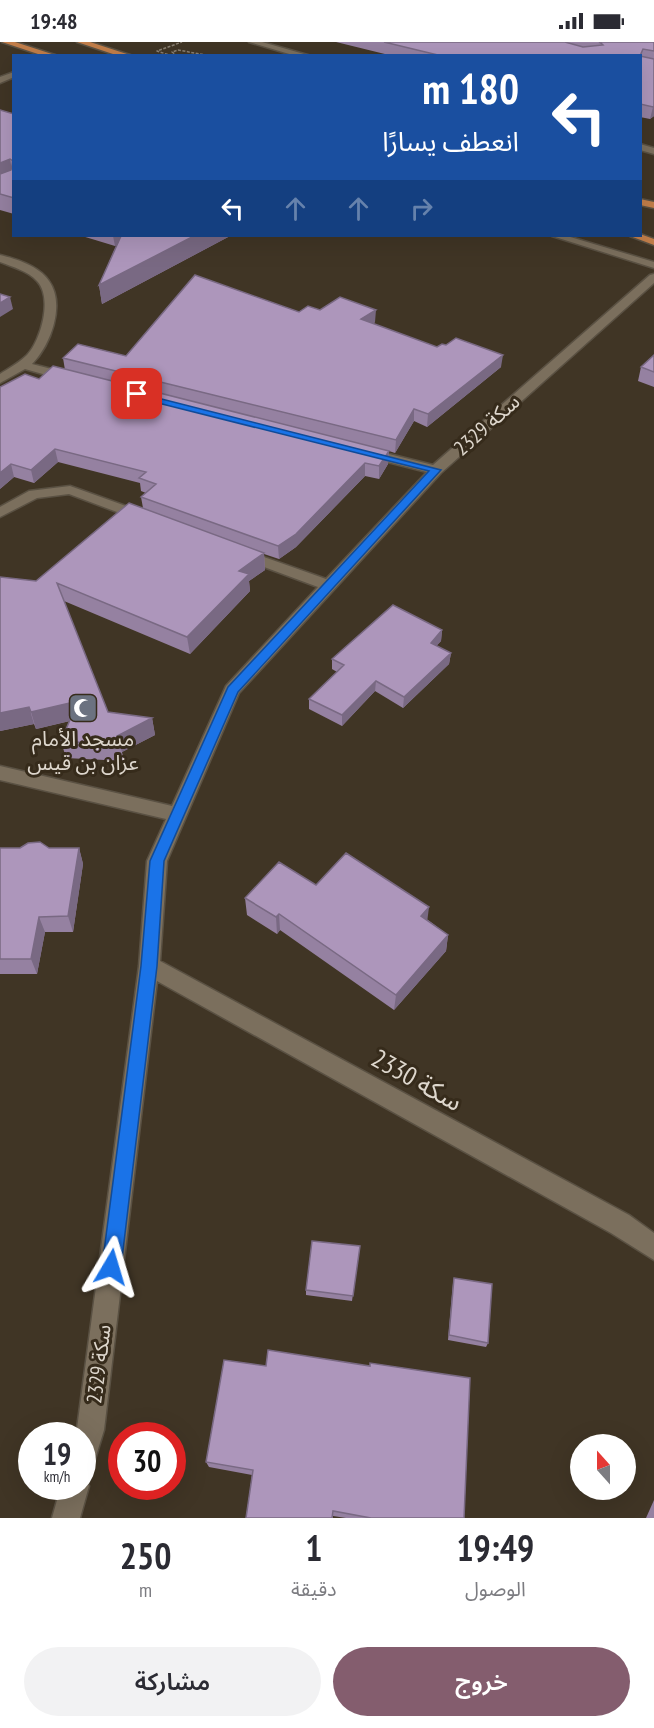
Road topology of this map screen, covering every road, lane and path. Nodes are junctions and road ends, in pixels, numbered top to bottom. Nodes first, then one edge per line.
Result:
1 (6, 42) edge
2 (81, 42) edge
3 (182, 42) edge
4 (255, 42) edge
5 (47, 54) edge
6 (122, 54) edge
7 (166, 54) edge
8 (174, 54) edge
9 (200, 54) edge
10 (300, 54) edge
11 (560, 237) edge
12 (638, 237) edge
13 (654, 242) edge
14 (0, 258) edge
15 (654, 265) edge
16 (654, 277) edge
17 (22, 365) junction
18 (0, 379) edge
19 (79, 380) edge
20 (356, 450) edge
21 (436, 470) junction
22 (0, 513) edge
23 (157, 522) edge
24 (233, 550) edge
25 (330, 586) junction
26 (0, 773) edge
27 (177, 814) junction
28 (149, 966) junction
29 (654, 1248) edge
30 (92, 1422) edge
31 (71, 1500) edge
32 (66, 1518) edge

1 - 5 highway
2 - 6 highway
3 - 7 path
4 - 10 street
8 - 9 path
11 - 15 street
12 - 13 highway
14 - 17 street
16 - 21 street, سكة 2329
17 - 18 street
17 - 19 street
20 - 21 street
21 - 25 street, سكة 2329
22 - 23 street
24 - 25 street
25 - 27 street, سكة 2329
26 - 27 street
27 - 28 street, سكة 2329
28 - 29 street, سكة 2330
28 - 30 street, سكة 2329
31 - 32 street

